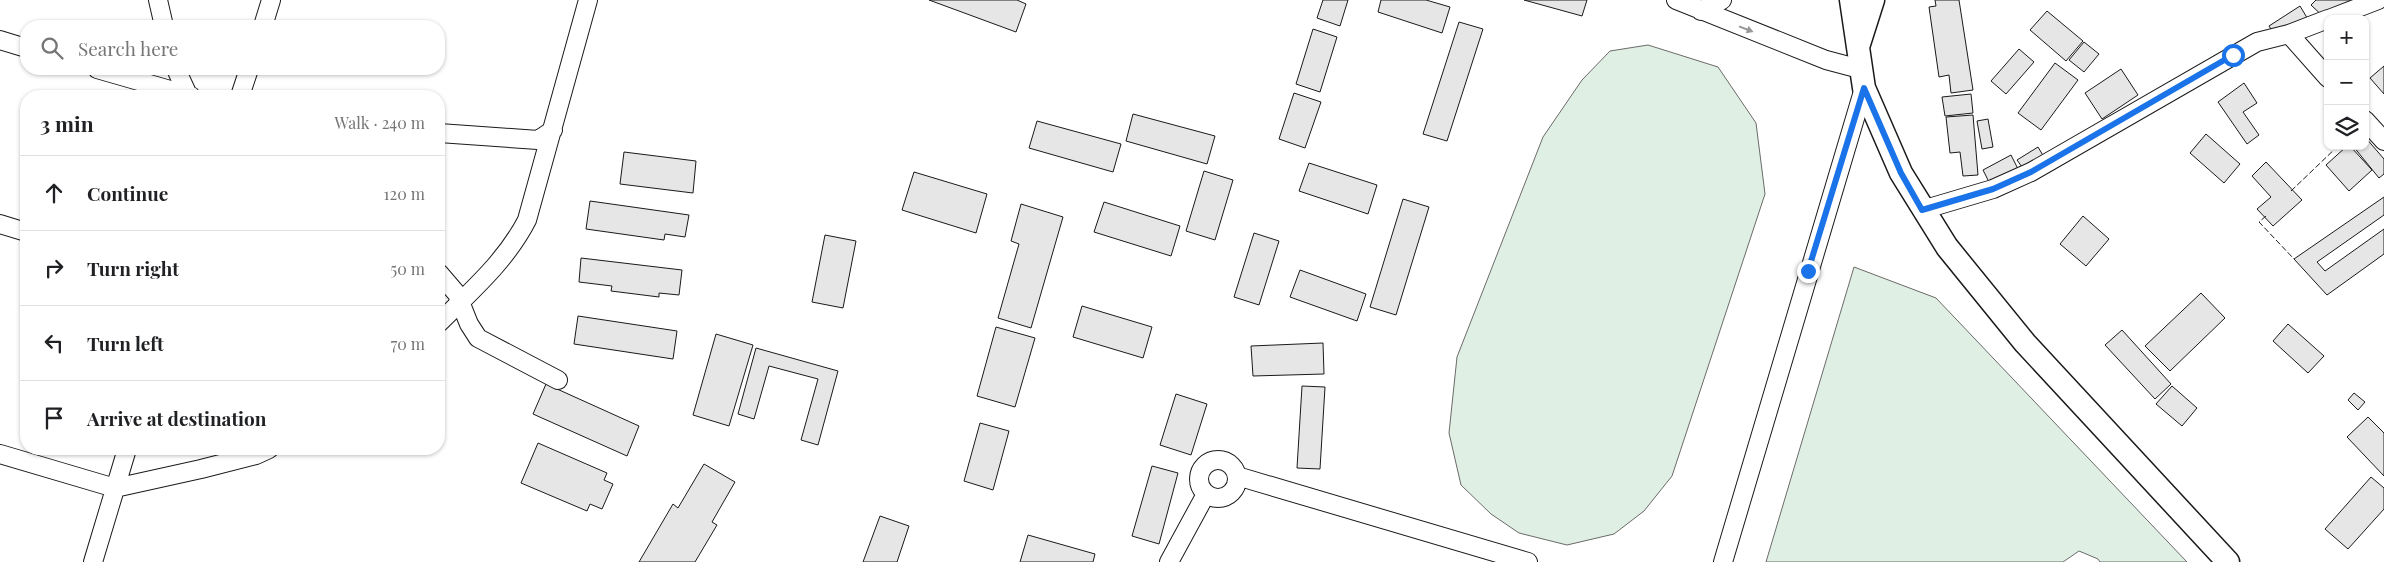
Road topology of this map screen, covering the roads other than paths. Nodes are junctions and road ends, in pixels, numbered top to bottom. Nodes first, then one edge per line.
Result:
1 (158, 0) edge
2 (271, 0) edge
3 (588, 0) edge
4 (1676, 0) edge
5 (1722, 0) edge
6 (1851, 0) edge
7 (1873, 0) edge
8 (2378, 0) edge
9 (1701, 11) junction
10 (2339, 15) edge
11 (163, 20) edge
12 (265, 20) edge
13 (2324, 21) edge
14 (2289, 34) junction
15 (3, 46) edge
16 (20, 47) edge
17 (1860, 69) junction
18 (2324, 73) edge
19 (118, 75) edge
20 (179, 75) edge
21 (247, 75) edge
22 (169, 90) edge
23 (187, 90) edge
24 (242, 90) edge
25 (2369, 124) edge
26 (552, 130) junction
27 (445, 133) edge
28 (2384, 141) edge
29 (1922, 210) junction
30 (0, 224) edge
31 (20, 230) edge
32 (445, 280) edge
33 (459, 302) junction
34 (445, 317) edge
35 (558, 380) dead end
36 (0, 454) edge
37 (125, 455) edge
38 (256, 455) edge
39 (1237, 476) junction
40 (115, 488) junction
41 (1206, 494) junction
42 (93, 562) edge
43 (1170, 562) edge
44 (1528, 562) edge
45 (1722, 562) edge
46 (2228, 562) edge

1 - 11 street
2 - 12 street
3 - 26 street
4 - 9 street
5 - 9 street
6 - 17 street
7 - 17 street
8 - 10 street
9 -> 17 street
13 - 14 street
14 - 18 street
14 - 29 street
15 - 16 street
17 - 29 street
17 - 45 street
19 - 22 street
20 - 23 street
21 - 24 street
25 - 28 street
26 - 27 street
26 - 33 street
29 - 46 street
30 - 31 street
32 - 33 street
33 - 34 street
33 - 35 street
36 - 40 street
37 - 40 street
38 - 40 street
39 - 41 street
39 - 41 street
39 - 44 street
40 - 42 street
41 - 43 street

